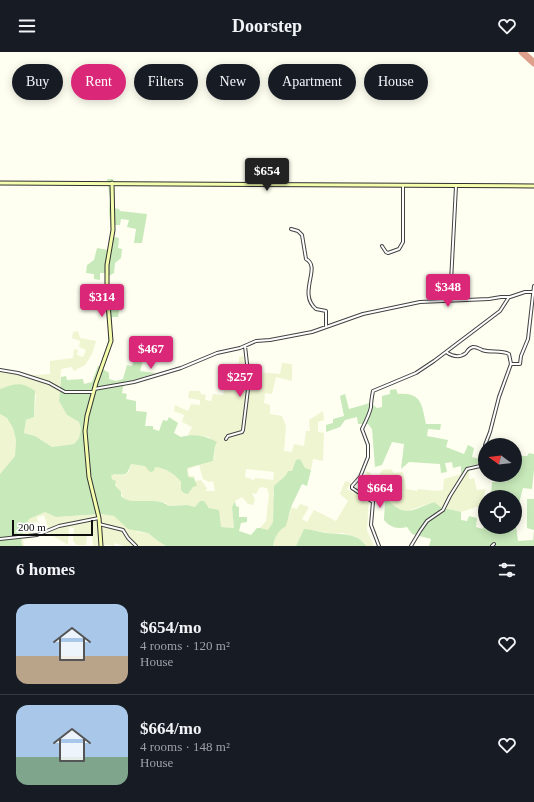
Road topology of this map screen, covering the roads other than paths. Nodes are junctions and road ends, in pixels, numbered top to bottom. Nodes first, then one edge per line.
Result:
1 (0, 183) edge
2 (112, 183) junction
3 (403, 186) junction
4 (456, 186) junction
5 (534, 186) edge
6 (291, 229) dead end
7 (382, 246) dead end
8 (534, 286) edge
9 (534, 292) edge
10 (510, 297) junction
11 (450, 301) junction
12 (326, 326) junction
13 (245, 346) junction
14 (446, 352) junction
15 (511, 364) junction
16 (0, 370) edge
17 (93, 390) junction
18 (488, 438) edge
19 (226, 439) dead end
20 (478, 466) edge
21 (99, 518) junction
22 (99, 524) junction
23 (0, 539) edge
24 (101, 546) edge
25 (136, 546) edge
26 (379, 546) edge
27 (411, 546) edge

1 - 2 street
2 - 3 street
2 - 17 street
3 - 4 street
3 - 7 street
4 - 5 street
4 - 11 street
6 - 12 street
8 - 9 street
9 - 10 street
9 - 15 street
10 - 11 street
10 - 14 street
11 - 12 street
12 - 13 street
13 - 17 street
13 - 19 street
14 - 15 street
14 - 26 street
15 - 18 street
16 - 17 street
17 - 21 street
20 - 27 street
21 - 22 street
21 - 23 street
22 - 24 street
22 - 25 street

